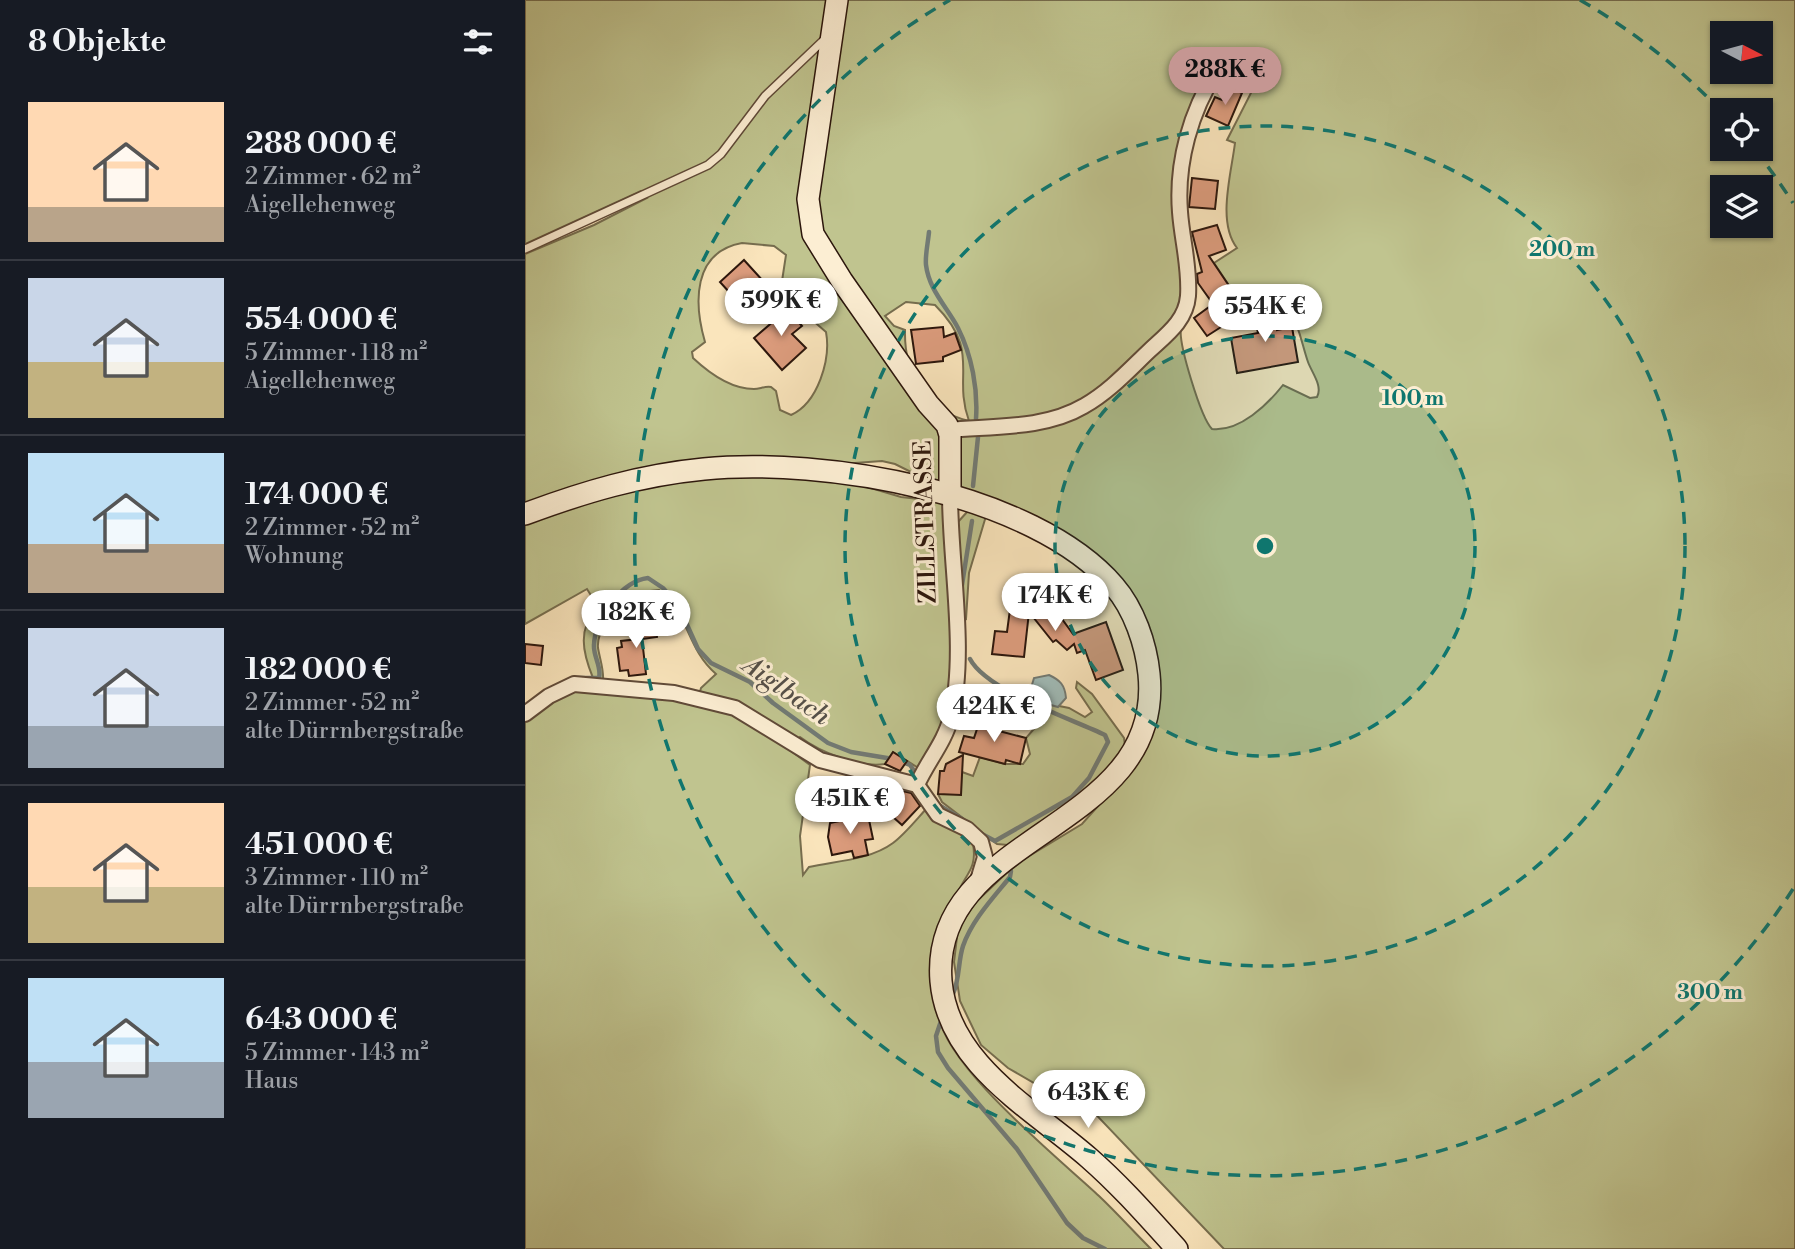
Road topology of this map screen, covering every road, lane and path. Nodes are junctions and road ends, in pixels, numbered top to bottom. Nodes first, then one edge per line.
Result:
1 (837, 0) edge
2 (830, 35) junction
3 (1217, 70) dead end
4 (525, 249) edge
5 (949, 430) junction
6 (950, 495) junction
7 (525, 514) edge
8 (525, 714) edge
9 (919, 780) junction
10 (985, 850) junction
11 (1015, 853) junction
12 (976, 884) junction
13 (1177, 1249) edge

1 - 2 main road, ZILLSTRASSE
2 - 4 lane
2 - 5 main road, ZILLSTRASSE
3 - 5 street
5 - 6 main road, ZILLSTRASSE
6 - 7 main road
6 - 9 street, ZILLSTRASSE
6 - 11 main road
8 - 9 street
9 - 10 street
10 - 11 street
10 - 12 street
11 - 12 main road
12 - 13 main road

